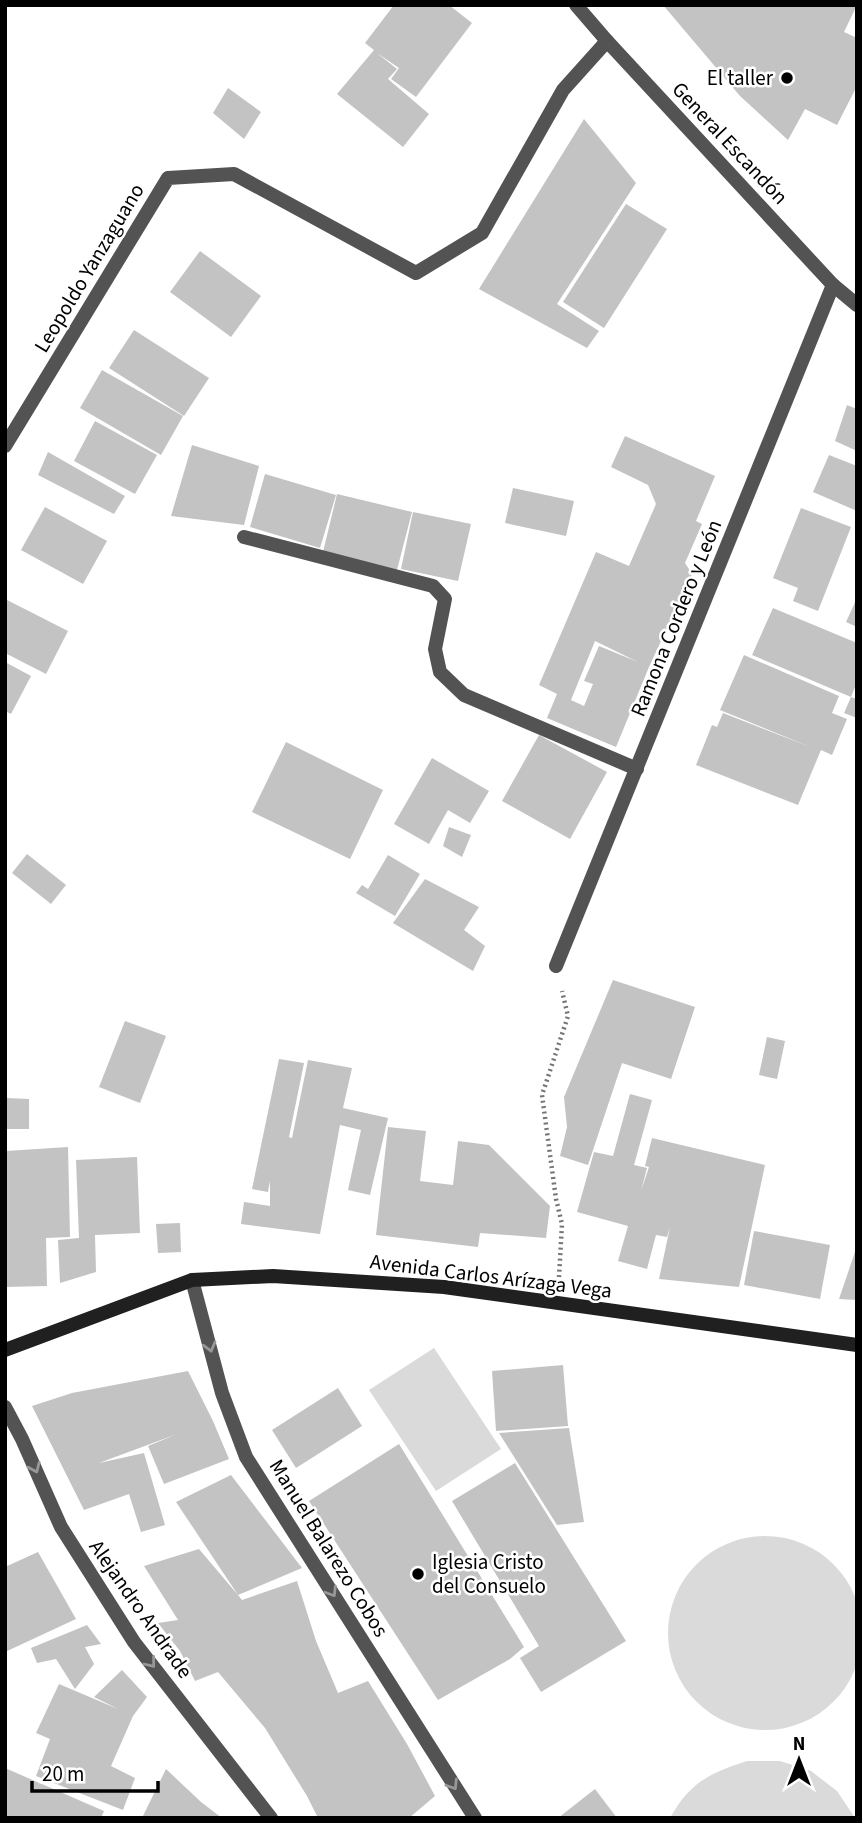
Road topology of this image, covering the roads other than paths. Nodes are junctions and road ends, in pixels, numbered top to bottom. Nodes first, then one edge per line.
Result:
1 (576, 5) edge
2 (607, 41) junction
3 (833, 285) junction
4 (857, 305) edge
5 (5, 446) edge
6 (244, 537) dead end
7 (637, 769) junction
8 (556, 966) road end
9 (192, 1280) junction
10 (857, 1345) edge
11 (5, 1350) edge
12 (5, 1407) edge
13 (271, 1818) edge
14 (475, 1818) edge

1 - 2 street, General Escandón
2 - 3 street, General Escandón
2 - 5 street, Leopoldo Yanzaguano
3 - 4 street, General Escandón
3 - 7 street, Ramona Cordero y León
6 - 7 street
7 - 8 street, Ramona Cordero y León
9 - 10 street, Avenida Carlos Arízaga Vega
9 - 11 street, Avenida Carlos Arízaga Vega
9 -> 14 street, Manuel Balarezo Cobos
12 -> 13 street, Alejandro Andrade

